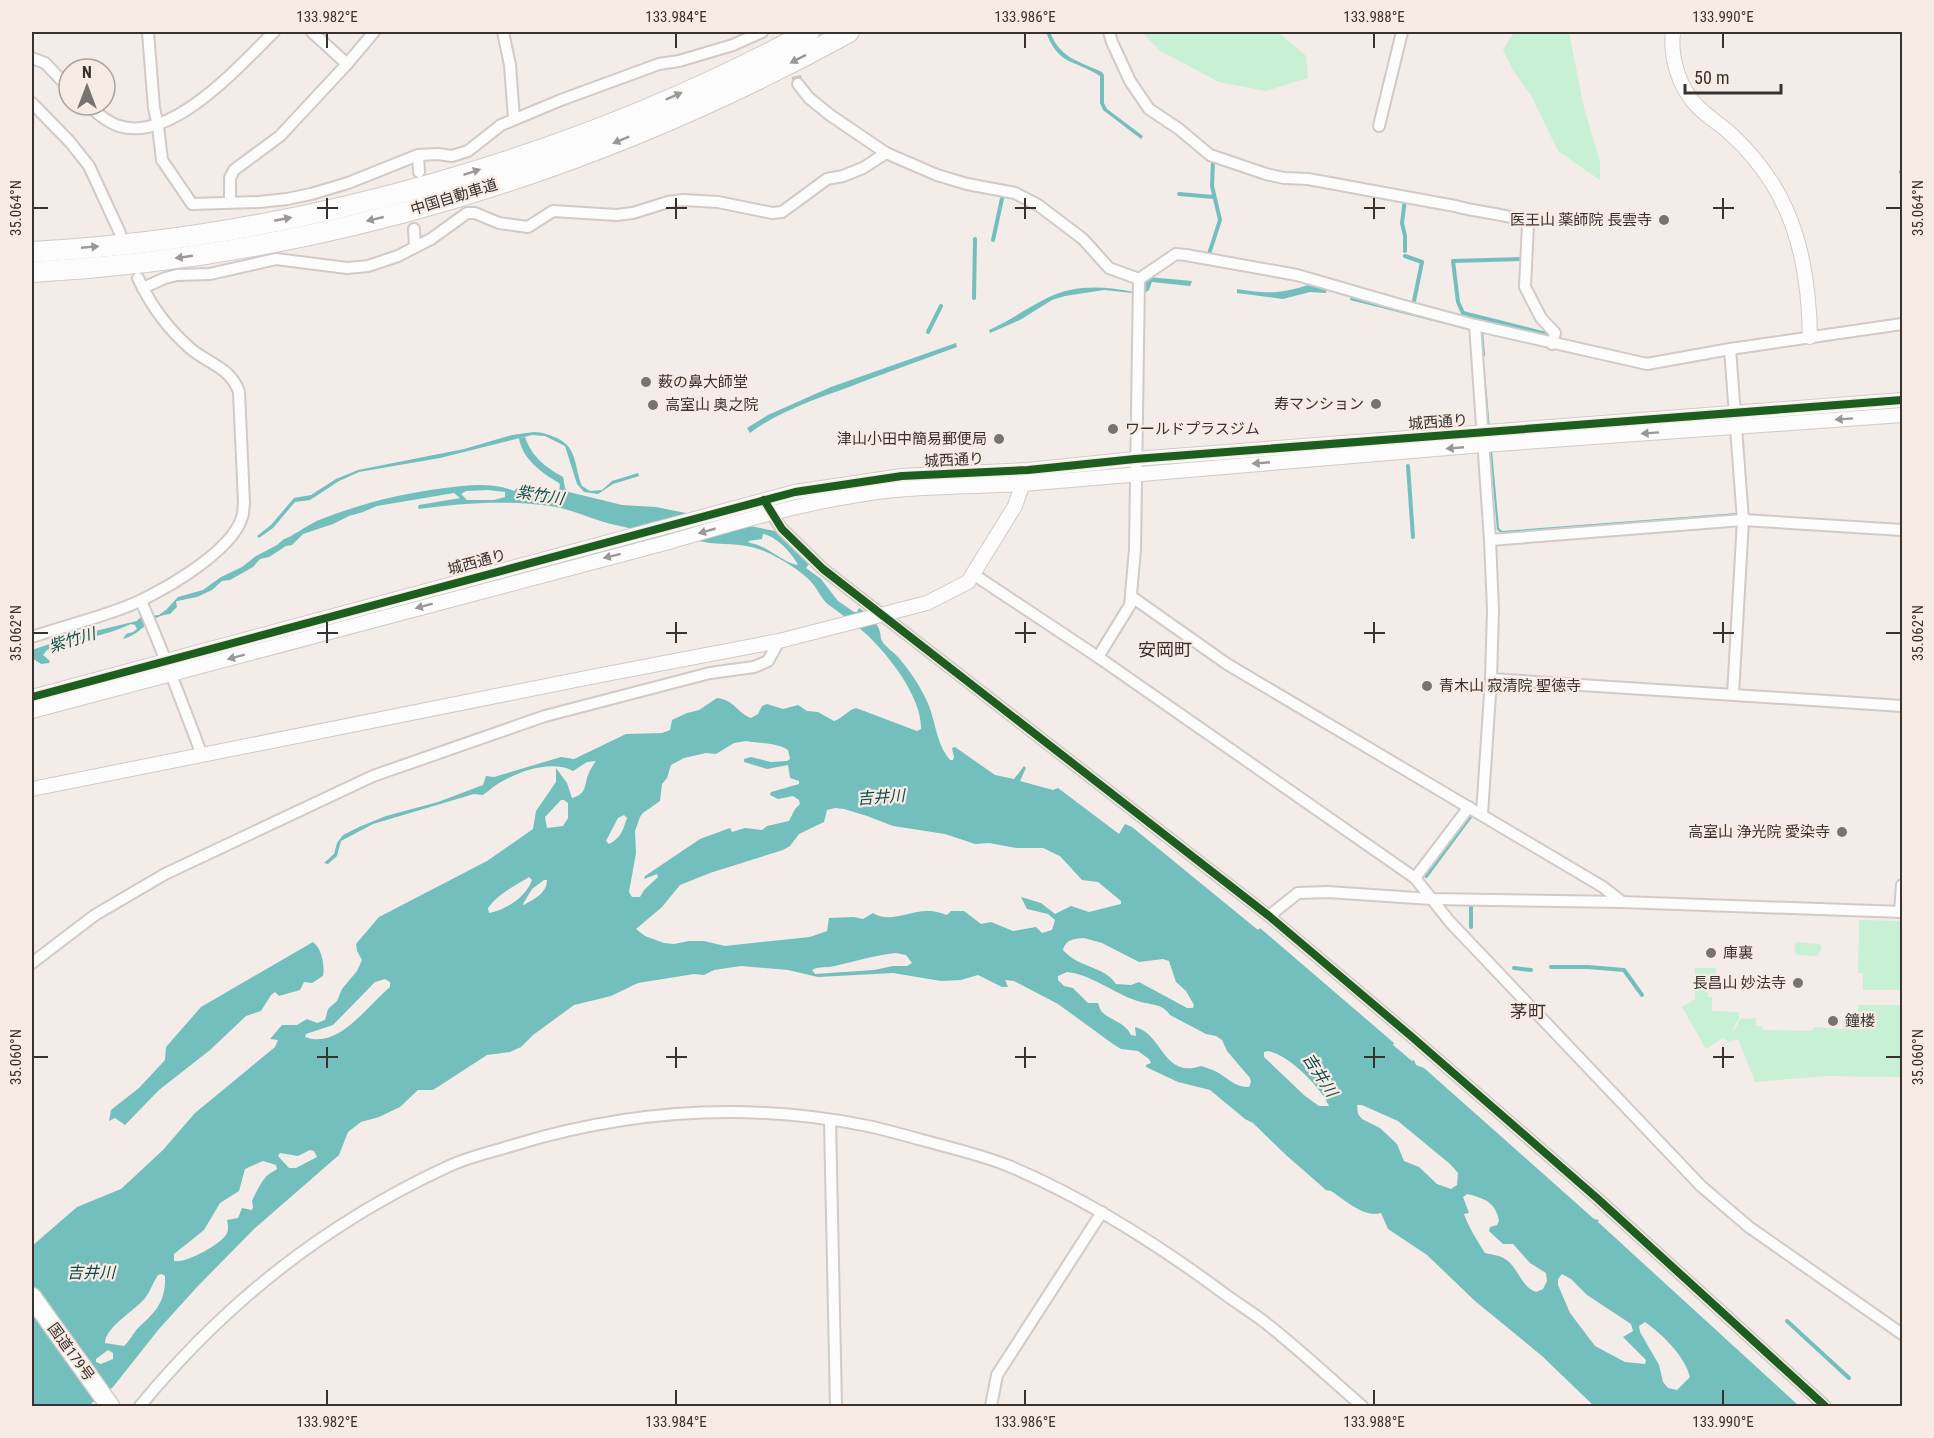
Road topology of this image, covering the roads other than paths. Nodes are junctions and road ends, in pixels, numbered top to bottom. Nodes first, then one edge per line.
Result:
1 (148, 32) edge
2 (274, 32) edge
3 (312, 32) edge
4 (374, 32) edge
5 (503, 32) edge
6 (762, 32) edge
7 (809, 32) edge
8 (849, 32) edge
9 (1109, 32) edge
10 (1402, 32) edge
11 (1673, 32) edge
12 (32, 58) edge
13 (347, 64) junction
14 (57, 76) edge
15 (798, 84) tunnel mouth
16 (32, 104) edge
17 (103, 117) edge
18 (514, 119) junction
19 (158, 126) junction
20 (1379, 126) dead end
21 (886, 153) junction
22 (418, 155) junction
23 (419, 172) dead end
24 (230, 202) junction
25 (414, 229) dead end
26 (120, 233) dead end
27 (415, 247) junction
28 (32, 252) edge
29 (32, 272) edge
30 (138, 278) dead end
31 (1139, 279) junction
32 (143, 288) junction
33 (1902, 324) edge
34 (1475, 325) junction
35 (1810, 337) junction
36 (1552, 344) junction
37 (1730, 349) junction
38 (1902, 400) edge
39 (1902, 415) edge
40 (1735, 420) junction
41 (1483, 439) junction
42 (1135, 459) junction
43 (1028, 470) junction
44 (1135, 474) junction
45 (1023, 484) junction
46 (767, 506) junction
47 (1743, 520) junction
48 (1902, 530) edge
49 (1490, 540) junction
50 (973, 574) junction
51 (1132, 597) junction
52 (142, 603) junction
53 (880, 616) junction
54 (32, 636) edge
55 (779, 641) junction
56 (1098, 657) junction
57 (169, 668) junction
58 (1491, 679) junction
59 (1732, 694) junction
60 (32, 697) edge
61 (1902, 706) edge
62 (32, 711) edge
63 (202, 755) junction
64 (32, 789) edge
65 (1469, 807) junction
66 (1482, 814) junction
67 (1415, 878) junction
68 (1902, 885) edge
69 (1431, 899) junction
70 (1622, 902) junction
71 (1901, 912) edge
72 (1269, 916) junction
73 (32, 963) edge
74 (830, 1120) junction
75 (1102, 1212) junction
76 (32, 1297) edge
77 (1902, 1334) edge
78 (110, 1407) edge
79 (140, 1407) edge
80 (836, 1407) edge
81 (991, 1407) edge
82 (1362, 1407) edge
83 (1825, 1407) edge

1 - 19 street
2 - 19 street
3 - 13 street
4 - 13 street
5 - 18 street
6 - 18 street
28 -> 7 highway, 中国自動車道
8 -> 29 highway, 中国自動車道
9 - 36 street
10 - 20 street
11 - 35 street
12 - 14 street
13 - 24 street
15 - 21 street
16 - 26 street
17 - 19 street
18 - 22 street
19 - 24 street
21 - 27 street
21 - 31 street
22 - 23 street
22 - 24 street
25 - 27 street
27 - 32 street
30 - 32 street
31 - 34 street
31 - 42 street
32 - 52 street
33 - 35 street
34 - 36 street
34 - 41 street
35 - 37 street
36 - 37 street
37 - 40 street
38 - 40 street, 城西通り
39 -> 40 street, 城西通り
40 - 41 street, 城西通り
40 - 47 street
41 - 42 street, 城西通り
41 -> 44 street, 城西通り
41 - 49 street
42 - 43 street, 城西通り
42 - 44 street
43 - 45 street
43 - 46 street, 城西通り
44 - 45 street, 城西通り
44 - 51 street
45 - 46 street, 城西通り
45 - 50 street
46 - 53 street
46 - 57 street, 城西通り
46 -> 57 street, 城西通り
47 - 48 street
47 - 49 street
47 - 59 street
49 - 58 street
50 - 53 street
50 - 56 street
51 - 56 street
51 - 65 street
52 - 54 street
52 - 57 street
53 - 55 street
53 - 72 street
55 - 63 street
55 - 73 street
56 - 67 street
57 - 60 street, 城西通り
57 - 62 street, 城西通り
57 - 63 street
58 - 59 street
58 - 66 street
59 - 61 street
63 - 64 street
65 - 66 street
65 - 67 street
66 - 70 street
67 - 69 street
68 - 71 street
69 - 70 street
69 - 72 street
69 - 77 street
70 - 71 street
72 - 83 street
74 - 75 street
74 - 79 street
74 - 80 street
75 - 81 street
75 - 82 street
76 - 78 highway, 国道179号

